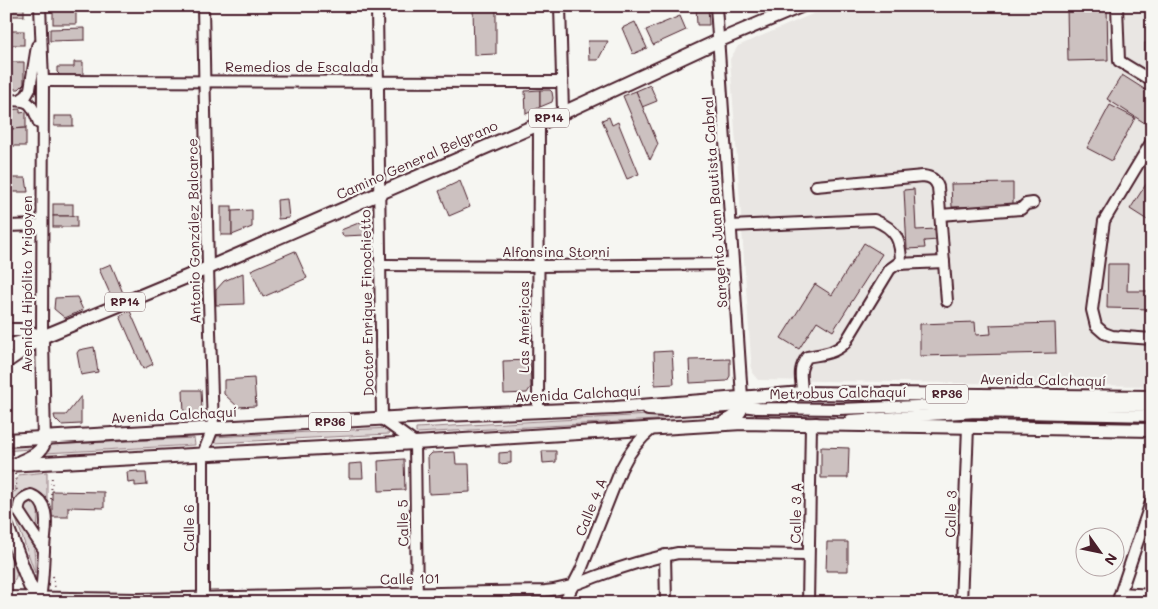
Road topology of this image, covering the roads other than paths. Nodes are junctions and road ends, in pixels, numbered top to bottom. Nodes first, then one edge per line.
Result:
1 (203, 6) edge
2 (377, 6) edge
3 (560, 6) edge
4 (716, 6) edge
5 (801, 6) edge
6 (1117, 6) edge
7 (40, 12) edge
8 (718, 42) junction
9 (43, 81) junction
10 (204, 81) junction
11 (378, 81) junction
12 (1152, 81) edge
13 (562, 82) junction
14 (6, 100) edge
15 (20, 100) junction
16 (563, 112) junction
17 (539, 124) junction
18 (42, 130) junction
19 (1152, 141) edge
20 (816, 186) dead end
21 (380, 193) junction
22 (1026, 194) dead end
23 (1033, 203) dead end
24 (1021, 209) junction
25 (940, 215) junction
26 (41, 225) junction
27 (6, 226) edge
28 (730, 226) junction
29 (944, 262) junction
30 (733, 264) junction
31 (901, 264) junction
32 (379, 265) junction
33 (538, 266) junction
34 (208, 268) junction
35 (947, 301) dead end
36 (6, 330) edge
37 (42, 337) junction
38 (1152, 338) edge
39 (6, 346) edge
40 (6, 362) edge
41 (802, 393) junction
42 (1152, 397) edge
43 (742, 401) junction
44 (1152, 406) edge
45 (538, 411) junction
46 (1152, 416) edge
47 (382, 419) junction
48 (721, 424) junction
49 (811, 424) junction
50 (968, 427) junction
51 (213, 428) junction
52 (653, 428) junction
53 (1152, 430) edge
54 (44, 437) junction
55 (6, 440) edge
56 (415, 444) junction
57 (203, 454) junction
58 (10, 465) edge
59 (1152, 499) edge
60 (6, 524) edge
61 (44, 550) junction
62 (665, 555) junction
63 (808, 556) junction
64 (573, 586) junction
65 (1152, 595) edge
66 (6, 597) edge
67 (417, 598) edge
68 (1119, 598) edge
69 (40, 600) edge
70 (203, 600) edge
71 (564, 603) edge
72 (666, 603) edge
73 (808, 603) edge
74 (961, 603) edge

1 - 10 street, Antonio González Balcarce
2 - 11 street, Doctor Enrique Finochietto
3 - 13 street
4 - 8 street, Sargento Juan Bautista Cabral
5 - 8 main road, Camino General Belgrano / RP14
6 - 12 street
7 - 9 street, Avenida Hipólito Yrigoyen
7 - 15 street
8 - 16 main road, Camino General Belgrano / RP14
8 - 28 street, Sargento Juan Bautista Cabral
9 - 10 street, Remedios de Escalada
9 - 18 street, Avenida Hipólito Yrigoyen
10 - 11 street, Remedios de Escalada
10 - 34 street, Antonio González Balcarce
11 - 13 street, Remedios de Escalada
11 - 21 street, Doctor Enrique Finochietto
13 - 16 street
14 - 15 street
15 - 18 street, Avenida Hipólito Yrigoyen
16 - 17 main road, Camino General Belgrano / RP14
17 - 21 main road, Camino General Belgrano / RP14
17 - 33 street, Las Américas
18 - 26 street, Avenida Hipólito Yrigoyen
19 - 38 street
20 - 25 street
21 - 32 street, Doctor Enrique Finochietto
21 - 34 main road, Camino General Belgrano / RP14
22 - 24 street
23 - 24 street
24 - 25 street
25 - 29 street
26 - 27 street
26 - 37 street, Avenida Hipólito Yrigoyen
28 - 30 street, Sargento Juan Bautista Cabral
28 - 31 street
29 - 31 street
29 - 35 street
30 - 33 street, Alfonsina Storni
30 - 43 street, Sargento Juan Bautista Cabral
31 - 41 street
32 - 33 street, Alfonsina Storni
32 - 47 street, Doctor Enrique Finochietto
33 - 45 street, Las Américas
34 - 37 main road, Camino General Belgrano / RP14
34 - 51 street, Antonio González Balcarce
36 - 37 main road
37 - 39 main road, Camino General Belgrano / RP14
37 - 40 main road, Camino General Belgrano / RP14
37 - 54 main road, Avenida Hipólito Yrigoyen
41 - 42 main road, Avenida Calchaquí / RP36
41 - 43 main road, Avenida Calchaquí / RP36
43 - 44 street, Metrobus Calchaquí
43 - 45 main road, Avenida Calchaquí / RP36
43 - 48 main road
45 - 47 main road, Avenida Calchaquí / RP36
46 - 49 street, Metrobus Calchaquí
47 - 51 main road, Avenida Calchaquí / RP36
47 - 56 street
48 - 49 main road, RP36
48 - 52 main road, RP36
49 - 50 main road, RP36
49 - 63 street, Calle 3 A
50 - 53 main road, RP36
50 - 74 street, Calle 3
51 - 54 main road, Avenida Calchaquí / RP36
51 - 57 street, Antonio González Balcarce
52 - 56 main road, RP36
52 - 64 street, Calle 4 A
54 - 55 main road, Avenida Calchaquí / RP36
54 - 58 main road
56 - 57 main road, RP36
56 - 67 street, Calle 5
57 - 58 main road, RP36
57 - 70 street, Calle 6
59 - 68 street
60 - 69 main road
61 - 61 street
61 - 69 street
62 - 63 street, Calle 101
62 - 64 street, Calle 101
62 - 72 street
63 - 73 street, Calle 3 A
64 - 67 street, Calle 101
64 - 71 street, Calle 4 A
65 - 68 street
66 - 69 street, Calle 101
67 - 70 street, Calle 101
69 - 70 street, Calle 101

